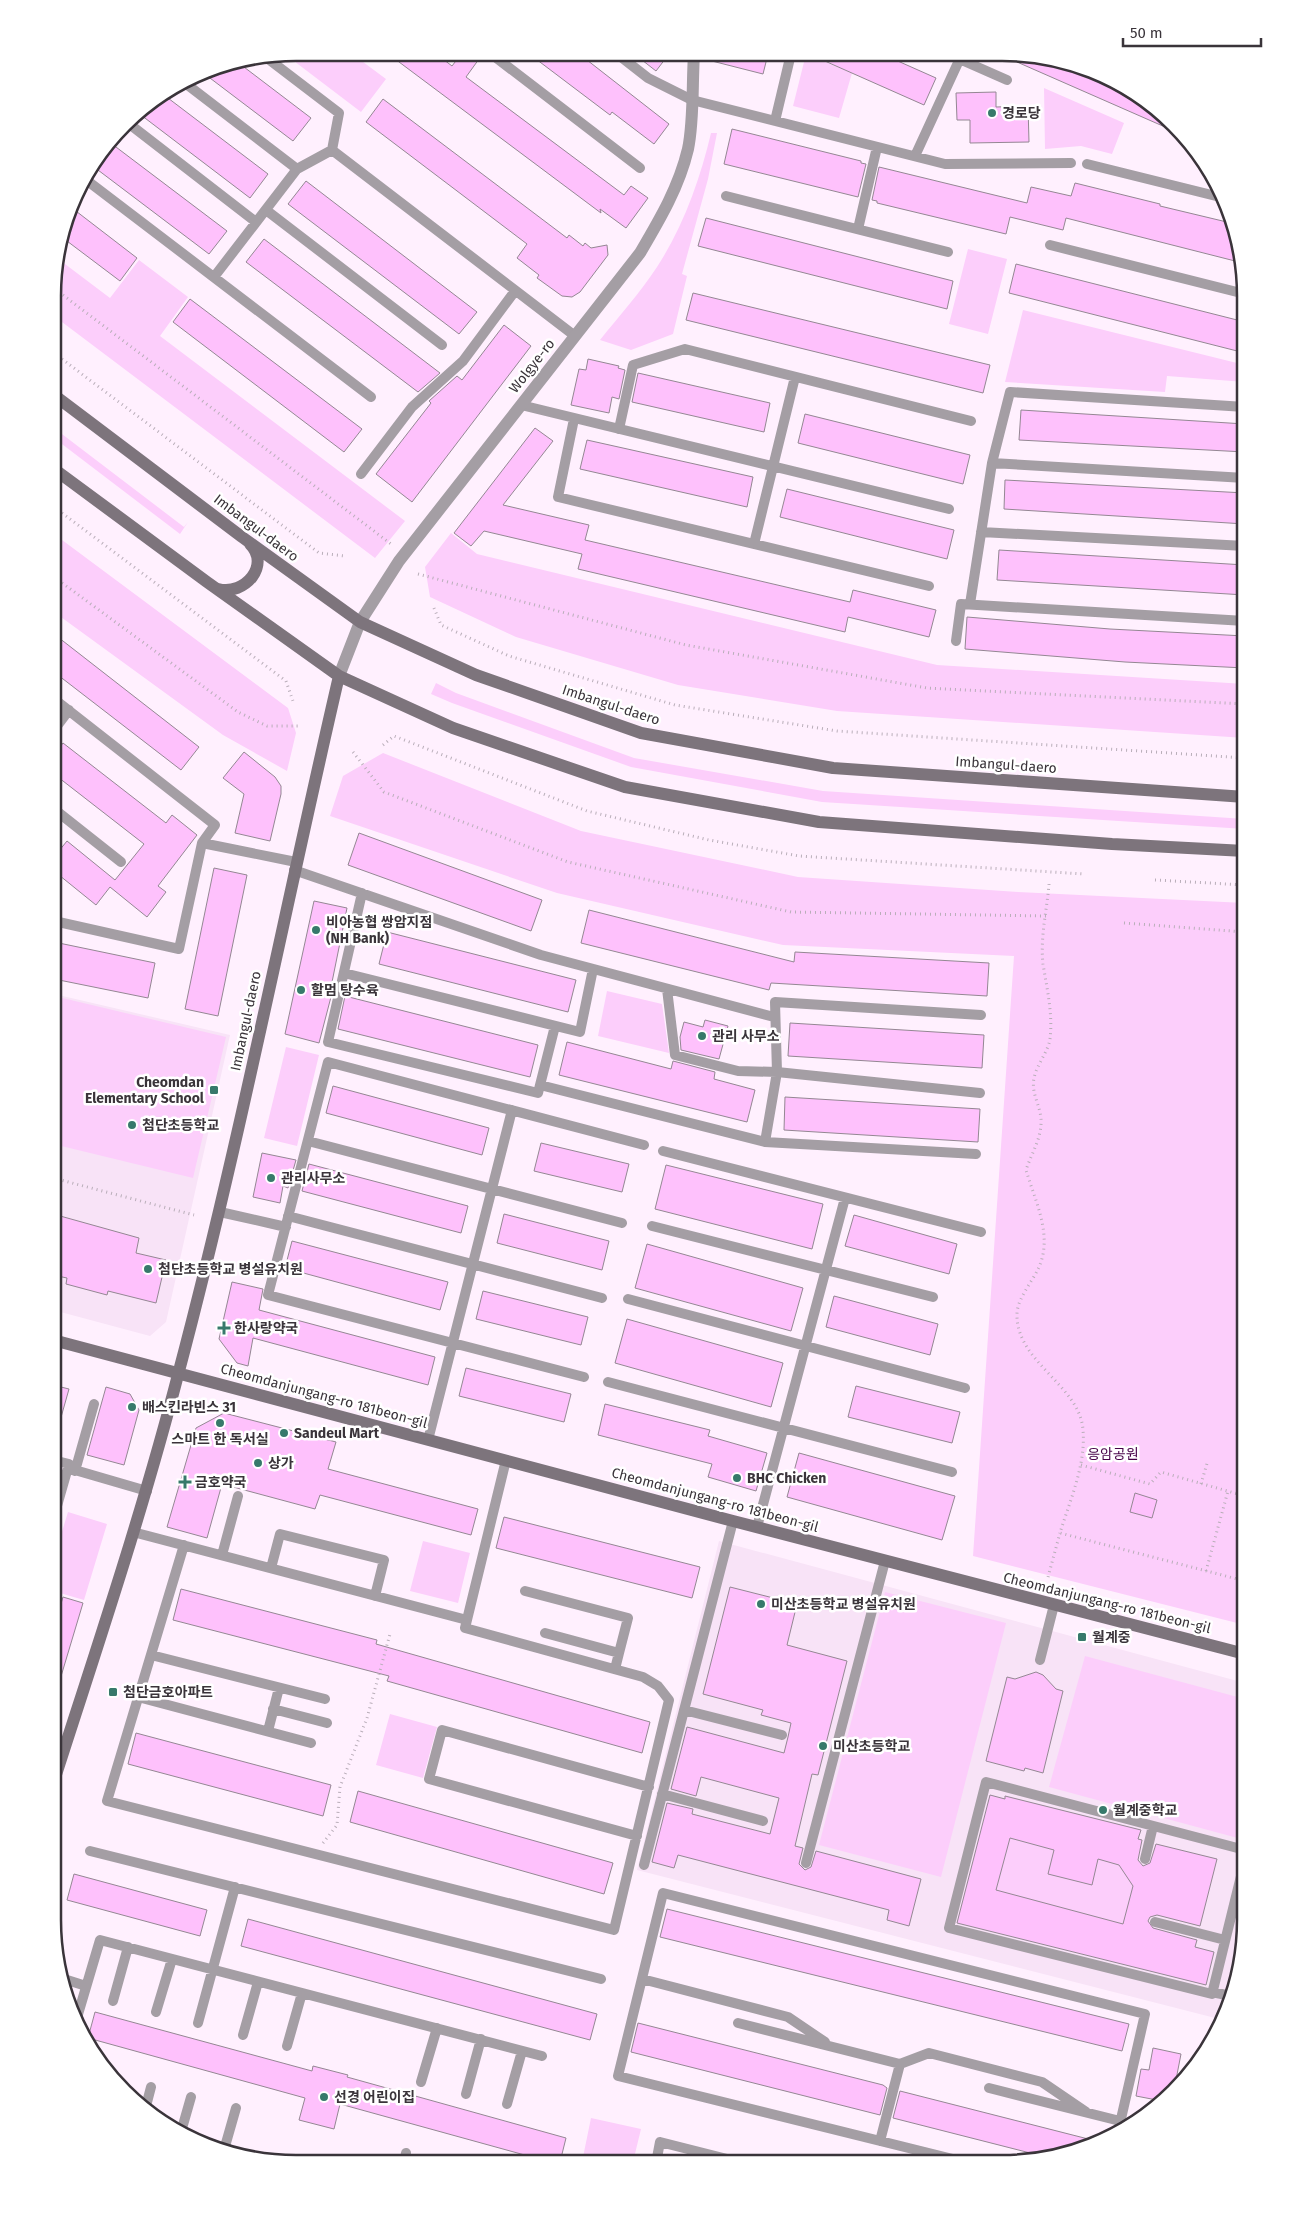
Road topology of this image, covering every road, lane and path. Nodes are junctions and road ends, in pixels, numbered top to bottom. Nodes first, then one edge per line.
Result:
1 (500, 61) edge
2 (626, 61) edge
3 (694, 61) edge
4 (789, 61) edge
5 (959, 61) edge
6 (969, 61) edge
7 (273, 63) edge
8 (1008, 80) dead end
9 (189, 87) edge
10 (692, 100) junction
11 (775, 121) junction
12 (133, 127) edge
13 (876, 147) junction
14 (332, 150) junction
15 (915, 156) junction
16 (1071, 163) dead end
17 (1087, 164) dead end
18 (640, 168) dead end
19 (297, 169) junction
20 (90, 183) edge
21 (726, 196) dead end
22 (1215, 196) edge
23 (266, 210) junction
24 (256, 222) junction
25 (858, 229) junction
26 (1050, 245) dead end
27 (948, 252) dead end
28 (214, 277) junction
29 (516, 291) junction
30 (1237, 292) edge
31 (61, 294) edge
32 (575, 336) junction
33 (442, 346) dead end
34 (61, 358) edge
35 (795, 377) junction
36 (371, 397) dead end
37 (61, 400) edge
38 (521, 405) junction
39 (1237, 406) edge
40 (574, 418) junction
41 (971, 421) dead end
42 (619, 429) junction
43 (992, 463) junction
44 (773, 466) junction
45 (61, 474) edge
46 (361, 474) dead end
47 (1237, 477) edge
48 (949, 509) dead end
49 (61, 512) edge
50 (981, 532) junction
51 (242, 537) junction
52 (391, 544) dead end
53 (754, 544) junction
54 (1237, 546) edge
55 (345, 556) dead end
56 (418, 574) dead end
57 (61, 582) edge
58 (207, 582) junction
59 (929, 586) dead end
60 (970, 604) junction
61 (434, 608) dead end
62 (1237, 621) edge
63 (360, 622) junction
64 (956, 641) dead end
65 (338, 676) junction
66 (61, 704) edge
67 (294, 704) dead end
68 (1237, 704) edge
69 (69, 710) junction
70 (61, 721) edge
71 (301, 726) dead end
72 (383, 745) dead end
73 (353, 752) dead end
74 (1237, 757) edge
75 (1237, 796) edge
76 (61, 815) edge
77 (202, 843) junction
78 (1237, 851) edge
79 (121, 862) dead end
80 (295, 866) junction
81 (1084, 874) dead end
82 (1155, 880) dead end
83 (1048, 884) dead end
84 (1237, 885) edge
85 (362, 893) junction
86 (1046, 916) junction
87 (61, 923) edge
88 (1124, 923) dead end
89 (1237, 931) edge
90 (593, 969) junction
91 (344, 973) junction
92 (667, 989) junction
93 (981, 1015) dead end
94 (774, 1017) junction
95 (555, 1026) junction
96 (777, 1072) junction
97 (540, 1086) junction
98 (980, 1093) dead end
99 (512, 1110) junction
100 (308, 1141) junction
101 (765, 1142) junction
102 (644, 1145) dead end
103 (663, 1151) dead end
104 (976, 1154) dead end
105 (61, 1180) edge
106 (492, 1189) junction
107 (845, 1198) junction
108 (220, 1212) junction
109 (194, 1215) dead end
110 (288, 1216) junction
111 (622, 1223) dead end
112 (652, 1226) dead end
113 (286, 1227) junction
114 (981, 1232) dead end
115 (473, 1264) junction
116 (826, 1270) junction
117 (933, 1297) dead end
118 (602, 1298) dead end
119 (628, 1299) dead end
120 (61, 1342) edge
121 (453, 1343) junction
122 (805, 1346) junction
123 (179, 1372) junction
124 (584, 1377) dead end
125 (608, 1382) dead end
126 (965, 1388) dead end
127 (94, 1404) dead end
128 (783, 1428) junction
129 (428, 1440) junction
130 (506, 1460) junction
131 (1208, 1460) dead end
132 (61, 1462) edge
133 (1081, 1465) junction
134 (71, 1470) junction
135 (952, 1472) dead end
136 (61, 1479) edge
137 (1202, 1484) junction
138 (146, 1491) junction
139 (1228, 1491) junction
140 (1237, 1494) edge
141 (238, 1496) dead end
142 (733, 1521) junction
143 (757, 1527) junction
144 (134, 1532) junction
145 (1060, 1533) junction
146 (184, 1545) junction
147 (222, 1555) junction
148 (885, 1560) junction
149 (271, 1568) junction
150 (1206, 1571) junction
151 (1048, 1577) dead end
152 (1237, 1579) edge
153 (525, 1591) dead end
154 (375, 1596) junction
155 (1054, 1605) junction
156 (467, 1620) junction
157 (545, 1633) dead end
158 (390, 1634) dead end
159 (1237, 1652) edge
160 (619, 1653) junction
161 (151, 1655) junction
162 (1040, 1660) dead end
163 (615, 1669) junction
164 (279, 1688) junction
165 (138, 1697) junction
166 (326, 1699) dead end
167 (274, 1709) junction
168 (684, 1710) junction
169 (328, 1723) dead end
170 (268, 1732) junction
171 (782, 1735) dead end
172 (311, 1743) dead end
173 (61, 1746) edge
174 (649, 1786) junction
175 (662, 1794) junction
176 (763, 1821) dead end
177 (1153, 1826) junction
178 (637, 1836) junction
179 (322, 1844) dead end
180 (1237, 1848) edge
181 (90, 1851) dead end
182 (1145, 1859) dead end
183 (806, 1863) dead end
184 (644, 1865) dead end
185 (235, 1887) junction
186 (1237, 1892) edge
187 (1155, 1922) dead end
188 (1225, 1940) junction
189 (128, 1948) junction
190 (172, 1959) junction
191 (213, 1970) junction
192 (601, 1979) dead end
193 (642, 1979) junction
194 (69, 1981) edge
195 (258, 1982) junction
196 (86, 1986) junction
197 (1212, 1992) junction
198 (302, 1993) junction
199 (1224, 1995) edge
200 (113, 2001) dead end
201 (79, 2010) edge
202 (156, 2012) dead end
203 (198, 2023) dead end
204 (738, 2024) dead end
205 (437, 2028) junction
206 (243, 2035) dead end
207 (481, 2040) junction
208 (288, 2046) dead end
209 (832, 2047) junction
210 (522, 2050) junction
211 (542, 2056) dead end
212 (900, 2064) junction
213 (422, 2082) dead end
214 (151, 2087) dead end
215 (989, 2088) dead end
216 (466, 2094) dead end
217 (191, 2097) dead end
218 (147, 2101) edge
219 (507, 2104) dead end
220 (236, 2108) dead end
221 (1086, 2112) junction
222 (1120, 2121) joint
223 (183, 2125) edge
224 (880, 2141) junction
225 (226, 2144) edge
226 (657, 2155) edge
227 (711, 2155) edge
228 (937, 2155) edge

1 - 18 lane
2 - 10 lane
3 - 10 street, Wolgye-ro
4 - 11 lane
5 - 15 lane
6 - 8 lane
7 - 14 lane
9 - 19 lane
10 - 11 lane
10 - 32 street, Wolgye-ro
11 - 13 lane
12 - 24 lane
13 - 15 lane
13 - 25 lane
14 - 19 lane
14 - 29 lane
15 - 16 lane
17 - 22 lane
19 - 23 lane
20 - 28 lane
21 - 25 lane
23 - 24 lane
23 - 33 lane
24 - 28 lane
25 - 27 lane
26 - 30 lane
28 - 36 lane
29 - 32 lane
29 - 46 lane
31 - 52 path
32 - 38 street, Wolgye-ro
34 - 55 path
35 - 41 lane
35 - 42 lane
35 - 44 lane
37 - 51 main road, Imbangul-daero
38 - 40 lane
38 - 63 street, Wolgye-ro
39 - 43 lane
40 - 42 lane
40 - 53 lane
42 - 44 lane
43 - 47 lane
43 - 50 lane
44 - 48 lane
44 - 53 lane
45 - 58 main road
49 - 67 path
50 - 54 lane
50 - 60 lane
51 - 58 main road
51 - 63 main road, Imbangul-daero
53 - 59 lane
56 - 68 path
57 - 71 path
58 - 65 main road
60 - 62 lane
60 - 64 lane
61 - 74 path
63 - 65 street, Wolgye-ro
63 - 75 main road, Imbangul-daero
65 - 78 main road
65 - 80 main road, Imbangul-daero
66 - 69 lane
69 - 70 lane
69 - 77 lane
72 - 81 path
73 - 86 path
76 - 79 lane
77 - 80 lane
77 - 87 lane
80 - 85 lane
80 - 108 main road, Imbangul-daero
82 - 84 path
83 - 86 path
85 - 90 lane
85 - 91 lane
86 - 133 path
88 - 89 path
90 - 92 lane
90 - 95 lane
91 - 95 lane
91 - 97 lane
92 - 94 lane
92 - 96 lane
93 - 94 lane
94 - 96 lane
95 - 97 lane
96 - 98 lane
96 - 101 lane
97 - 101 lane
99 - 100 lane
99 - 102 lane
99 - 106 lane
100 - 106 lane
100 - 110 lane
101 - 104 lane
103 - 107 lane
105 - 109 path
106 - 111 lane
106 - 115 lane
107 - 114 lane
107 - 116 lane
108 - 113 lane
108 - 123 main road, Imbangul-daero
110 - 113 lane
110 - 115 lane
112 - 116 lane
113 - 121 lane
115 - 118 lane
115 - 121 lane
116 - 117 lane
116 - 122 lane
119 - 122 lane
120 - 123 main road, Cheomdanjungang-ro 181beon-gil
121 - 124 lane
121 - 129 lane
122 - 126 lane
122 - 128 lane
123 - 129 main road, Cheomdanjungang-ro 181beon-gil
123 - 138 main road
125 - 128 lane
127 - 134 lane
128 - 135 lane
128 - 143 lane
129 - 130 main road, Cheomdanjungang-ro 181beon-gil
130 - 142 main road, Cheomdanjungang-ro 181beon-gil
130 - 156 lane
131 - 137 path
132 - 134 lane
133 - 137 path
133 - 145 path
134 - 136 lane
134 - 138 lane
137 - 139 path
138 - 144 main road
139 - 140 path
139 - 150 path
141 - 147 lane
142 - 143 main road, Cheomdanjungang-ro 181beon-gil
142 - 168 lane
143 - 148 main road, Cheomdanjungang-ro 181beon-gil
144 - 146 lane
144 - 173 main road
145 - 150 path
145 - 151 path
146 - 147 lane
146 - 161 lane
147 - 149 lane
148 - 155 main road, Cheomdanjungang-ro 181beon-gil
148 - 183 lane
149 - 154 lane
149 - 154 lane
150 - 152 path
153 - 160 lane
154 - 156 lane
155 - 159 main road, Cheomdanjungang-ro 181beon-gil
155 - 162 lane
156 - 163 lane
157 - 160 lane
158 - 179 path
160 - 163 lane
161 - 164 lane
161 - 165 lane
163 - 174 lane
164 - 166 lane
164 - 167 lane
165 - 170 lane
165 - 178 lane
167 - 169 lane
167 - 170 lane
168 - 171 lane
168 - 175 lane
170 - 172 lane
174 - 178 lane
174 - 178 lane
175 - 176 lane
175 - 184 lane
177 - 180 lane
177 - 182 lane
177 - 197 lane
181 - 185 lane
185 - 191 lane
185 - 192 lane
186 - 188 lane
187 - 188 lane
188 - 197 lane
189 - 190 lane
189 - 196 lane
189 - 200 lane
190 - 191 lane
190 - 202 lane
191 - 195 lane
191 - 203 lane
193 - 209 lane
193 - 222 lane
193 - 224 lane
194 - 196 lane
195 - 198 lane
195 - 206 lane
196 - 201 lane
197 - 199 lane
198 - 205 lane
198 - 208 lane
204 - 209 lane
205 - 207 lane
205 - 213 lane
207 - 210 lane
207 - 216 lane
209 - 212 lane
210 - 211 lane
210 - 219 lane
212 - 221 lane
212 - 224 lane
214 - 218 lane
215 - 221 lane
217 - 223 lane
220 - 225 lane
221 - 222 lane
224 - 228 lane
226 - 227 lane

